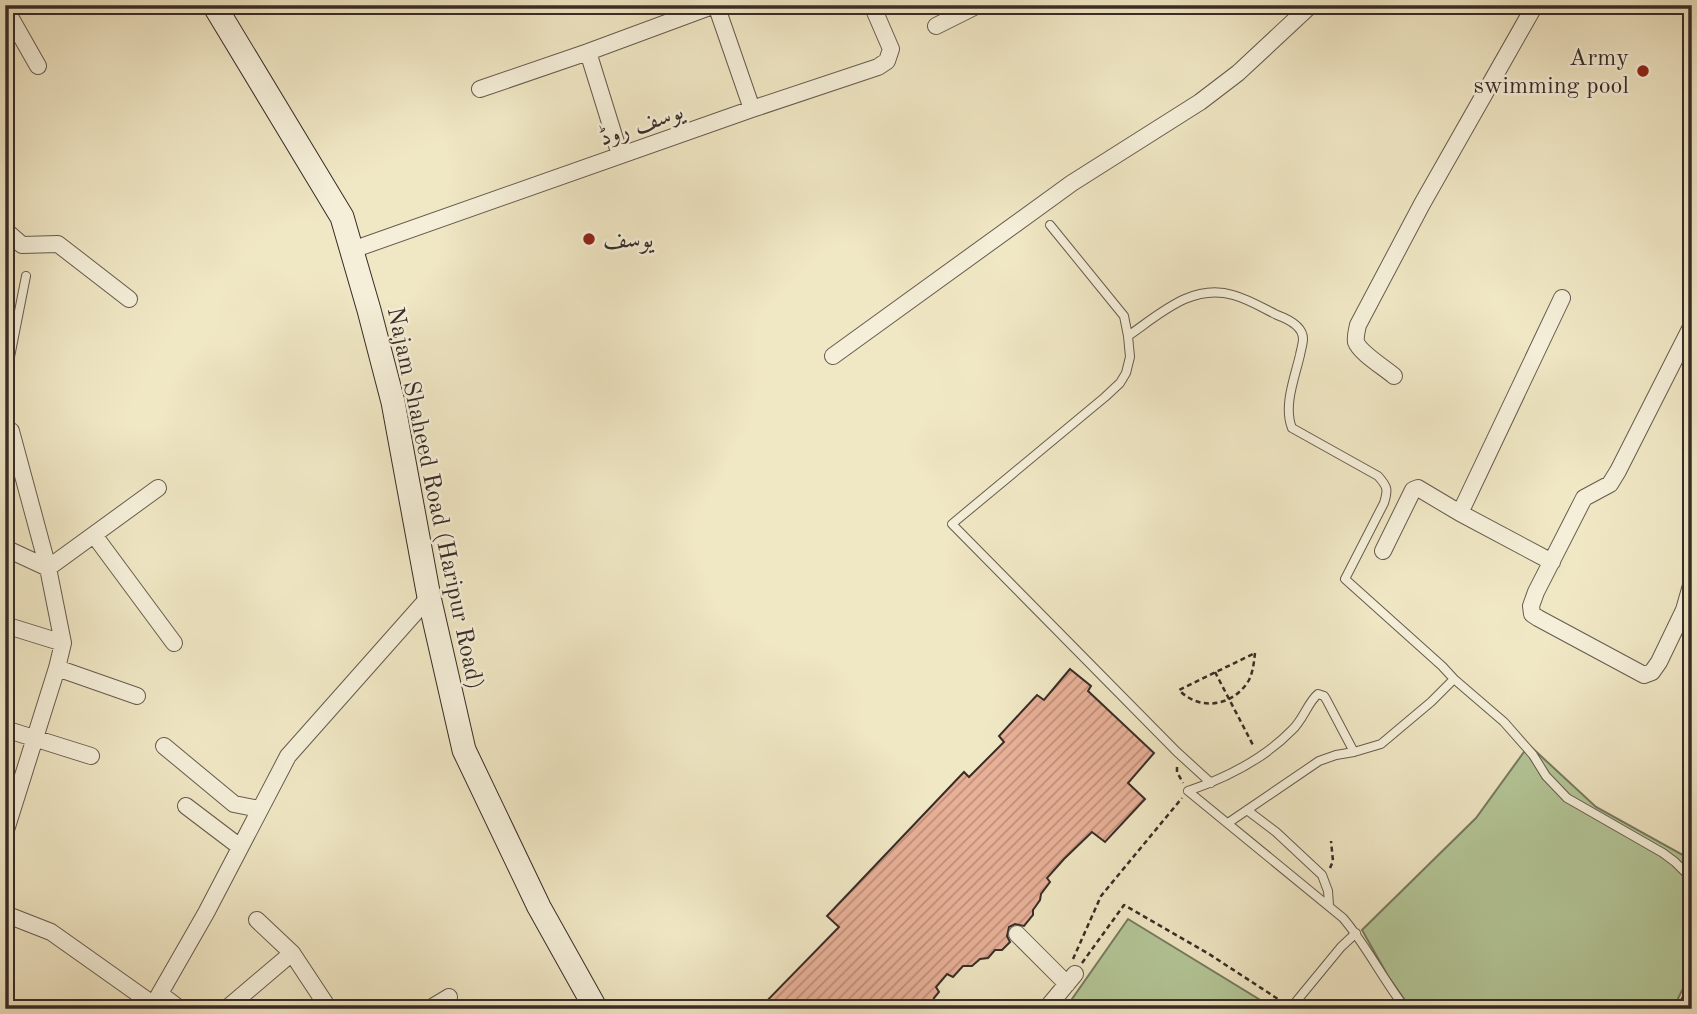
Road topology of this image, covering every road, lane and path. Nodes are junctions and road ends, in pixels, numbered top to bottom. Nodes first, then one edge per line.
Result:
1 (214, 5) edge
2 (715, 5) edge
3 (872, 5) edge
4 (978, 5) edge
5 (1311, 5) edge
6 (1535, 5) edge
7 (5, 8) edge
8 (936, 26) dead end
9 (588, 52) junction
10 (38, 66) dead end
11 (480, 89) dead end
12 (752, 109) junction
13 (620, 155) junction
14 (1050, 225) dead end
15 (5, 230) edge
16 (352, 250) junction
17 (26, 276) dead end
18 (1562, 298) dead end
19 (129, 299) dead end
20 (1692, 326) edge
21 (1128, 336) junction
22 (833, 356) dead end
23 (5, 372) edge
24 (1394, 376) dead end
25 (11, 431) dead end
26 (158, 488) dead end
27 (1460, 513) junction
28 (93, 535) junction
29 (5, 548) edge
30 (1383, 551) dead end
31 (1552, 562) junction
32 (48, 568) junction
33 (1692, 582) edge
34 (429, 597) junction
35 (1688, 612) edge
36 (5, 625) edge
37 (63, 643) junction
38 (174, 643) dead end
39 (57, 668) junction
40 (1216, 672) junction
41 (1454, 679) junction
42 (137, 696) dead end
43 (1229, 700) junction
44 (5, 729) edge
45 (34, 737) junction
46 (164, 746) dead end
47 (1177, 752) junction
48 (1354, 752) junction
49 (91, 756) dead end
50 (1259, 757) junction
51 (1211, 783) junction
52 (1188, 791) junction
53 (186, 806) dead end
54 (259, 809) junction
55 (1247, 810) junction
56 (7, 823) edge
57 (1228, 823) junction
58 (1331, 841) dead end
59 (240, 847) junction
60 (1322, 875) junction
61 (1692, 879) edge
62 (1329, 905) junction
63 (5, 915) edge
64 (257, 920) dead end
65 (1356, 933) junction
66 (1017, 934) dead end
67 (292, 953) junction
68 (1071, 979) junction
69 (449, 997) dead end
70 (155, 1003) edge
71 (1290, 1008) edge
72 (180, 1009) edge
73 (226, 1009) edge
74 (328, 1009) edge
75 (429, 1009) edge
76 (596, 1009) edge
77 (1046, 1009) edge
78 (1406, 1009) edge

1 - 16 main road, Najam Shaheed Road (Haripur Road)
2 - 9 street
2 - 12 street
3 - 12 street, یوسف روڈ
4 - 8 street
5 - 22 street
6 - 24 street
7 - 10 street
9 - 11 street
9 - 13 street
12 - 13 street, یوسف روڈ
13 - 16 street, یوسف روڈ
14 - 21 lane
15 - 19 street
16 - 34 main road, Najam Shaheed Road (Haripur Road)
17 - 23 lane
18 - 27 street
20 - 31 street
21 - 41 lane
21 - 47 lane
25 - 32 street
26 - 28 street
27 - 30 street
27 - 31 street
28 - 32 street
28 - 38 street
29 - 32 street
31 - 35 street
32 - 37 street
33 - 35 street
34 - 54 street
34 - 76 main road, Najam Shaheed Road (Haripur Road)
36 - 37 street
37 - 39 street
39 - 42 street
39 - 45 street
40 - 43 path
40 - 43 path
40 - 43 path
41 - 48 lane
41 - 61 lane
43 - 50 path
44 - 45 street
45 - 49 street
45 - 56 street
46 - 54 street
47 - 51 lane
47 - 52 path
48 - 50 lane
48 - 55 lane
50 - 51 lane
51 - 52 lane
52 - 57 lane
52 - 68 path
53 - 59 street
54 - 59 street
55 - 57 lane
55 - 60 lane
57 - 62 lane
58 - 60 path
59 - 70 street
60 - 62 lane
62 - 65 lane
63 - 70 street
64 - 67 street
65 - 71 lane
65 - 78 lane
66 - 68 street
67 - 73 street
67 - 74 street
68 - 71 path
68 - 77 street
69 - 75 street
70 - 72 street

